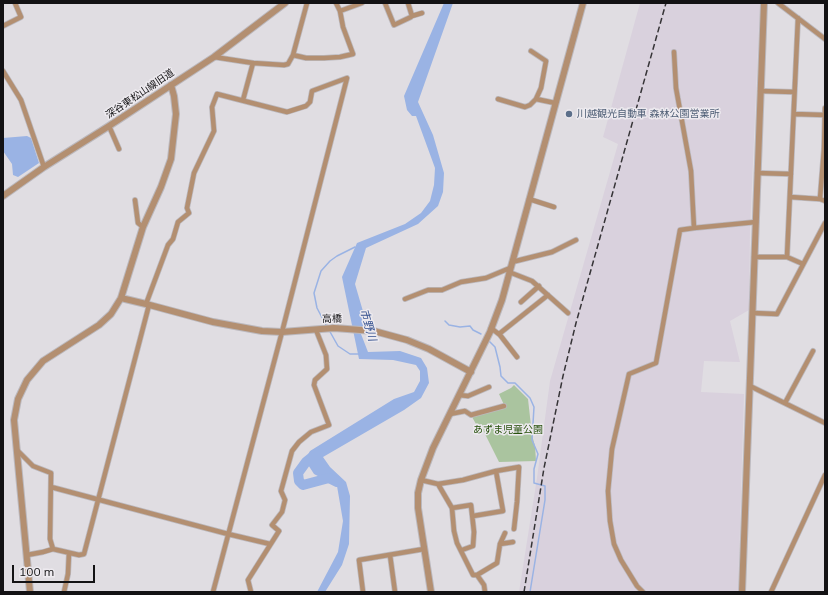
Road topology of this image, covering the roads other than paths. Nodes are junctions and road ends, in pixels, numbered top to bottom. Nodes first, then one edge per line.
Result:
1 (15, 3) edge
2 (285, 3) edge
3 (307, 3) edge
4 (336, 3) edge
5 (362, 3) edge
6 (385, 3) edge
7 (408, 3) edge
8 (583, 3) edge
9 (764, 3) edge
10 (778, 3) edge
11 (340, 11) junction
12 (422, 13) dead end
13 (412, 16) junction
14 (798, 18) junction
15 (3, 26) edge
16 (825, 39) edge
17 (531, 50) dead end
18 (674, 52) dead end
19 (293, 55) junction
20 (214, 57) junction
21 (254, 63) junction
22 (3, 71) edge
23 (171, 85) junction
24 (760, 91) junction
25 (794, 92) junction
26 (536, 98) junction
27 (498, 99) dead end
28 (243, 100) junction
29 (556, 103) junction
30 (825, 108) edge
31 (794, 114) junction
32 (825, 115) edge
33 (109, 126) junction
34 (119, 149) dead end
35 (825, 149) edge
36 (44, 167) junction
37 (757, 173) junction
38 (791, 174) junction
39 (3, 196) edge
40 (790, 197) junction
41 (529, 199) junction
42 (135, 200) dead end
43 (823, 200) edge
44 (554, 207) dead end
45 (756, 222) junction
46 (825, 223) edge
47 (143, 227) junction
48 (694, 228) junction
49 (576, 240) dead end
50 (754, 257) junction
51 (788, 257) junction
52 (803, 264) junction
53 (510, 267) junction
54 (539, 286) junction
55 (548, 294) junction
56 (120, 298) junction
57 (405, 299) dead end
58 (521, 302) dead end
59 (148, 304) junction
60 (568, 313) dead end
61 (753, 313) junction
62 (491, 328) junction
63 (316, 330) junction
64 (282, 332) junction
65 (499, 334) junction
66 (812, 351) dead end
67 (516, 357) dead end
68 (471, 372) junction
69 (750, 386) junction
70 (490, 387) dead end
71 (459, 395) junction
72 (785, 403) junction
73 (504, 406) dead end
74 (450, 414) junction
75 (825, 423) edge
76 (17, 450) junction
77 (496, 471) junction
78 (825, 476) edge
79 (421, 480) junction
80 (438, 484) junction
81 (51, 487) junction
82 (98, 500) junction
83 (452, 508) junction
84 (473, 516) junction
85 (514, 529) dead end
86 (505, 533) dead end
87 (228, 534) junction
88 (513, 542) dead end
89 (270, 544) junction
90 (500, 544) junction
91 (54, 549) junction
92 (424, 549) junction
93 (462, 550) junction
94 (69, 553) junction
95 (27, 555) junction
96 (390, 555) junction
97 (477, 575) junction
98 (30, 592) edge
99 (64, 592) edge
100 (212, 592) edge
101 (251, 592) edge
102 (363, 592) edge
103 (395, 592) edge
104 (431, 592) edge
105 (485, 592) edge
106 (643, 592) edge
107 (742, 592) edge
108 (771, 592) edge

1 - 15 street
2 - 20 street, 深谷東松山線旧道
3 - 19 street
4 - 11 street
5 - 11 street
6 - 13 street
7 - 13 street
8 - 29 street
9 - 24 street
10 - 14 street
11 - 19 street
12 - 13 street
14 - 16 street
14 - 25 street
17 - 26 street
18 - 48 street
19 - 21 street
20 - 21 street
20 - 23 street, 深谷東松山線旧道
21 - 28 street
22 - 36 street
23 - 33 street, 深谷東松山線旧道
23 - 47 street
24 - 25 street
24 - 37 street
25 - 31 street
26 - 27 street
26 - 29 street
28 - 59 street
28 - 64 street
29 - 41 street
30 - 32 street
31 - 32 street
31 - 38 street
32 - 35 street
33 - 34 street
33 - 36 street, 深谷東松山線旧道
35 - 43 street
36 - 39 street, 深谷東松山線旧道
37 - 38 street
37 - 45 street
38 - 40 street
40 - 43 street
40 - 51 street
41 - 44 street
41 - 53 street
42 - 47 street
45 - 48 street
45 - 50 street
46 - 52 street
47 - 56 street
48 - 106 street
49 - 53 street
50 - 51 street
50 - 61 street
51 - 52 street
52 - 61 street
53 - 54 street
53 - 57 street
53 - 62 street
54 - 55 street
54 - 58 street
55 - 60 street
55 - 65 street
56 - 59 street, 高橋
56 - 76 street
59 - 64 street, 高橋
59 - 82 street
61 - 69 street
62 - 65 street
62 - 68 street
63 - 64 street, 高橋
63 - 68 street, 高橋
63 - 89 street
64 - 87 street
65 - 67 street
66 - 72 street
68 - 71 street
69 - 72 street
69 - 107 street
70 - 71 street
71 - 74 street
72 - 75 street
73 - 74 street
74 - 79 street
76 - 81 street
76 - 95 street
77 - 80 street
77 - 84 street
77 - 85 street
78 - 108 street
79 - 80 street
79 - 92 street
80 - 83 street
81 - 82 street
81 - 91 street
82 - 87 street
82 - 94 street
83 - 84 street
83 - 93 street
84 - 93 street
86 - 90 street
87 - 89 street
87 - 100 street
88 - 90 street
89 - 101 street
90 - 97 street
91 - 94 street
91 - 95 street
92 - 96 street
92 - 104 street
93 - 97 street
94 - 99 street
95 - 98 street
96 - 102 street
96 - 103 street
97 - 105 street

